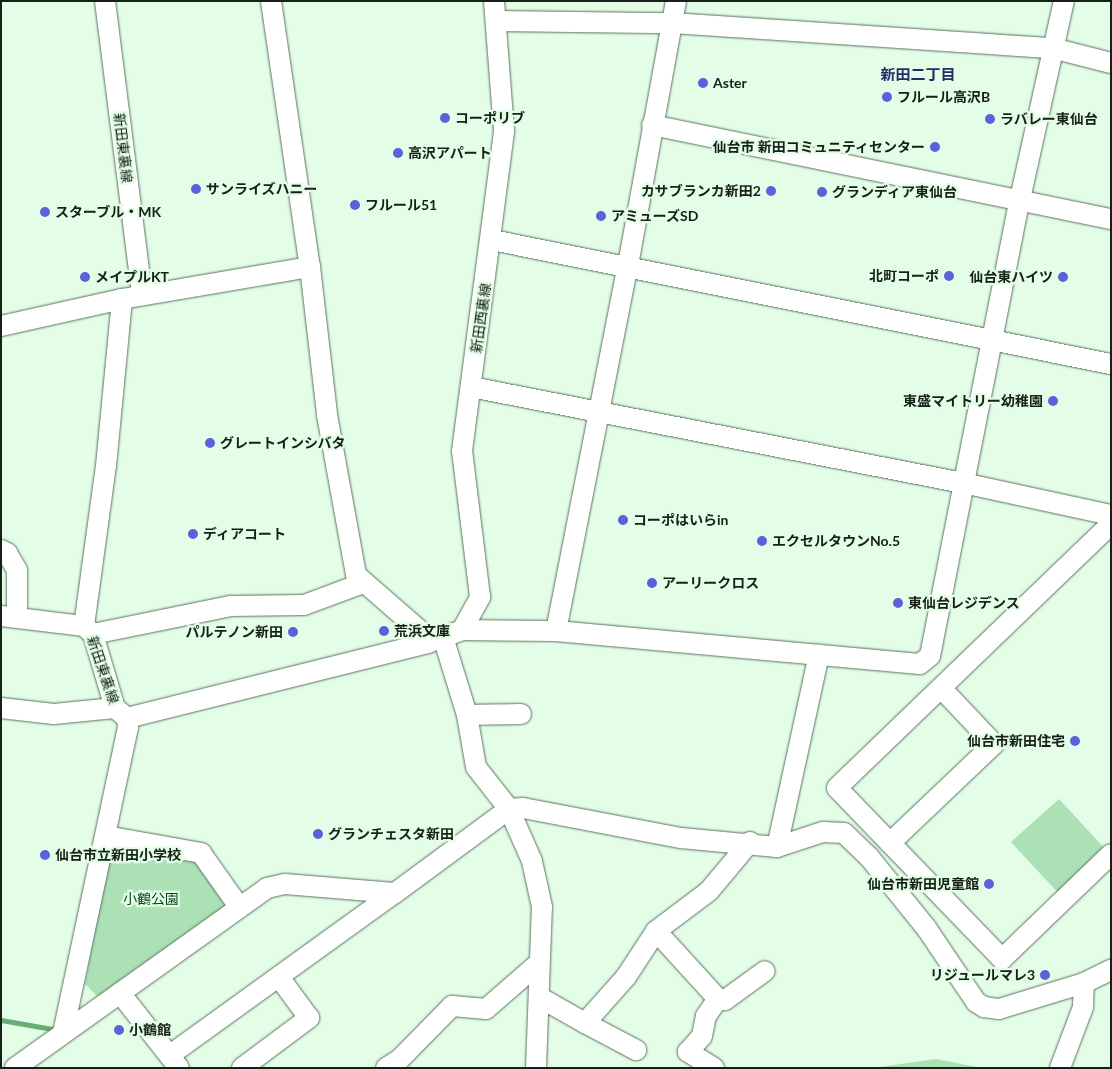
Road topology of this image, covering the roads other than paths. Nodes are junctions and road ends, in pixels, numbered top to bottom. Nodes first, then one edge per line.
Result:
1 (105, 1) edge
2 (271, 1) edge
3 (676, 1) edge
4 (1064, 1) edge
5 (495, 11) edge
6 (672, 23) junction
7 (1052, 48) junction
8 (1111, 63) edge
9 (652, 125) junction
10 (1020, 199) junction
11 (1111, 219) edge
12 (492, 240) junction
13 (628, 265) junction
14 (310, 267) junction
15 (142, 295) junction
16 (122, 299) junction
17 (1, 326) edge
18 (992, 339) junction
19 (1111, 364) edge
20 (471, 387) junction
21 (599, 413) junction
22 (963, 483) junction
23 (1111, 515) edge
24 (1111, 524) edge
25 (1, 550) edge
26 (363, 582) junction
27 (9, 617) edge
28 (89, 630) junction
29 (462, 630) junction
30 (556, 631) junction
31 (435, 640) junction
32 (819, 655) junction
33 (940, 688) junction
34 (1, 708) edge
35 (121, 713) junction
36 (521, 714) dead end
37 (467, 716) junction
38 (509, 809) junction
39 (106, 836) junction
40 (750, 842) junction
41 (890, 843) junction
42 (777, 847) junction
43 (1111, 854) edge
44 (395, 893) junction
45 (240, 908) junction
46 (656, 931) junction
47 (539, 963) junction
48 (1111, 970) edge
49 (765, 971) dead end
50 (280, 977) junction
51 (1084, 983) junction
52 (120, 993) junction
53 (539, 997) junction
54 (718, 999) junction
55 (585, 1023) junction
56 (63, 1033) junction
57 (636, 1050) dead end
58 (41, 1058) edge
59 (175, 1062) edge
60 (15, 1068) edge
61 (242, 1068) edge
62 (386, 1068) edge
63 (536, 1068) edge
64 (714, 1068) edge
65 (1060, 1068) edge

1 - 15 street, 新田東裏線
2 - 14 street
3 - 6 street
4 - 7 street
5 - 6 street
5 - 12 street, 新田西裏線
6 - 7 street
6 - 9 street
7 - 8 street
7 - 10 street
9 - 10 street
9 - 13 street
10 - 11 street
10 - 18 street
12 - 13 street
12 - 20 street, 新田西裏線
13 - 18 street
13 - 21 street
14 - 15 street
14 - 26 street
15 - 16 street
16 - 17 street
16 - 28 street, 新田東裏線
18 - 19 street
18 - 22 street
20 - 21 street
20 - 29 street, 新田西裏線
21 - 22 street
21 - 30 street
22 - 23 street
22 - 32 street
24 - 33 street
25 - 27 street
26 - 28 street
26 - 31 street
27 - 28 street
28 - 35 street, 新田東裏線
29 - 30 street
29 - 31 street
30 - 32 street
31 - 35 street
31 - 37 street
32 - 42 street
33 - 41 street
33 - 41 street
34 - 35 street
35 - 39 street, 新田東裏線
36 - 37 street
37 - 38 street
38 - 40 street
38 - 44 street
38 - 47 street
39 - 45 street
39 - 56 street, 新田東裏線
40 - 42 street
40 - 46 street
41 - 43 street
42 - 51 street
44 - 45 street
44 - 50 street
45 - 52 street
46 - 54 street
46 - 55 street
47 - 53 street
47 - 62 street
48 - 51 street
49 - 54 street
50 - 59 street
50 - 61 street
51 - 65 street
52 - 56 street
52 - 59 street
53 - 55 street
53 - 63 street
54 - 64 street
55 - 57 street
56 - 58 street
58 - 60 street

